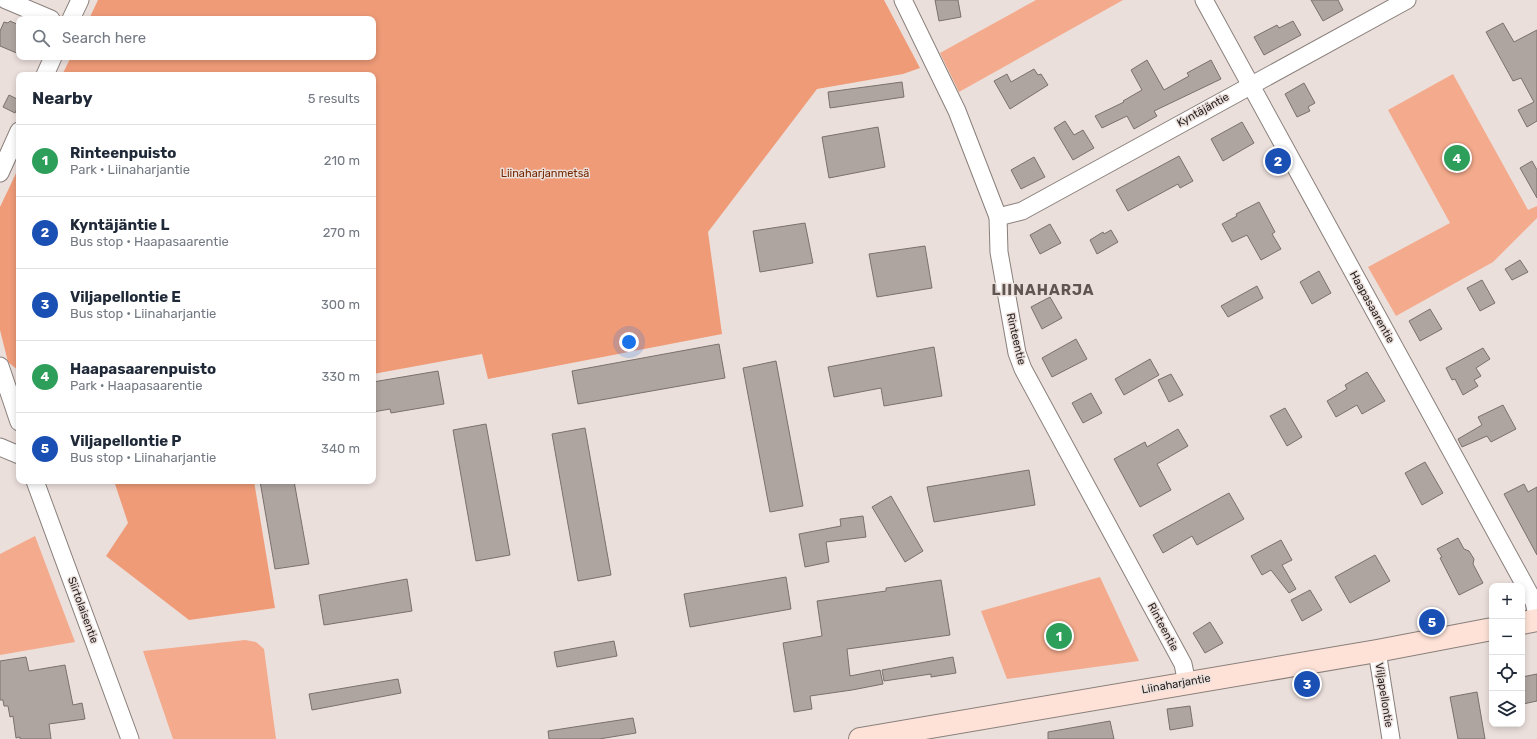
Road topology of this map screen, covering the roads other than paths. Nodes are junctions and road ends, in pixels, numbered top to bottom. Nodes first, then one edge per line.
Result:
1 (6, 0) edge
2 (80, 0) edge
3 (903, 0) edge
4 (1204, 0) edge
5 (1407, 0) edge
6 (44, 16) edge
7 (72, 16) edge
8 (52, 60) edge
9 (46, 72) edge
10 (1250, 84) junction
11 (16, 138) edge
12 (0, 173) edge
13 (998, 217) junction
14 (0, 366) edge
15 (16, 413) edge
16 (0, 447) edge
17 (16, 454) edge
18 (36, 484) edge
19 (1537, 615) edge
20 (1537, 620) edge
21 (1525, 622) edge
22 (1489, 630) edge
23 (1377, 650) junction
24 (1187, 682) junction
25 (130, 739) edge
26 (860, 739) edge
27 (1391, 739) edge

1 - 6 street
2 - 7 street
3 - 13 street, Rinteentie
4 - 10 street, Haapasaarentie
5 - 10 street, Kyntäjäntie
8 - 9 street
10 - 13 street, Kyntäjäntie
10 - 19 street, Haapasaarentie
11 - 12 street
13 - 24 street, Rinteentie
14 - 15 street
16 - 17 street
18 - 25 street, Siirtolaisentie
20 - 21 main road
22 - 23 main road, Liinaharjantie
23 - 24 main road, Liinaharjantie
23 - 27 street, Viljapellontie
24 - 26 main road, Liinaharjantie

